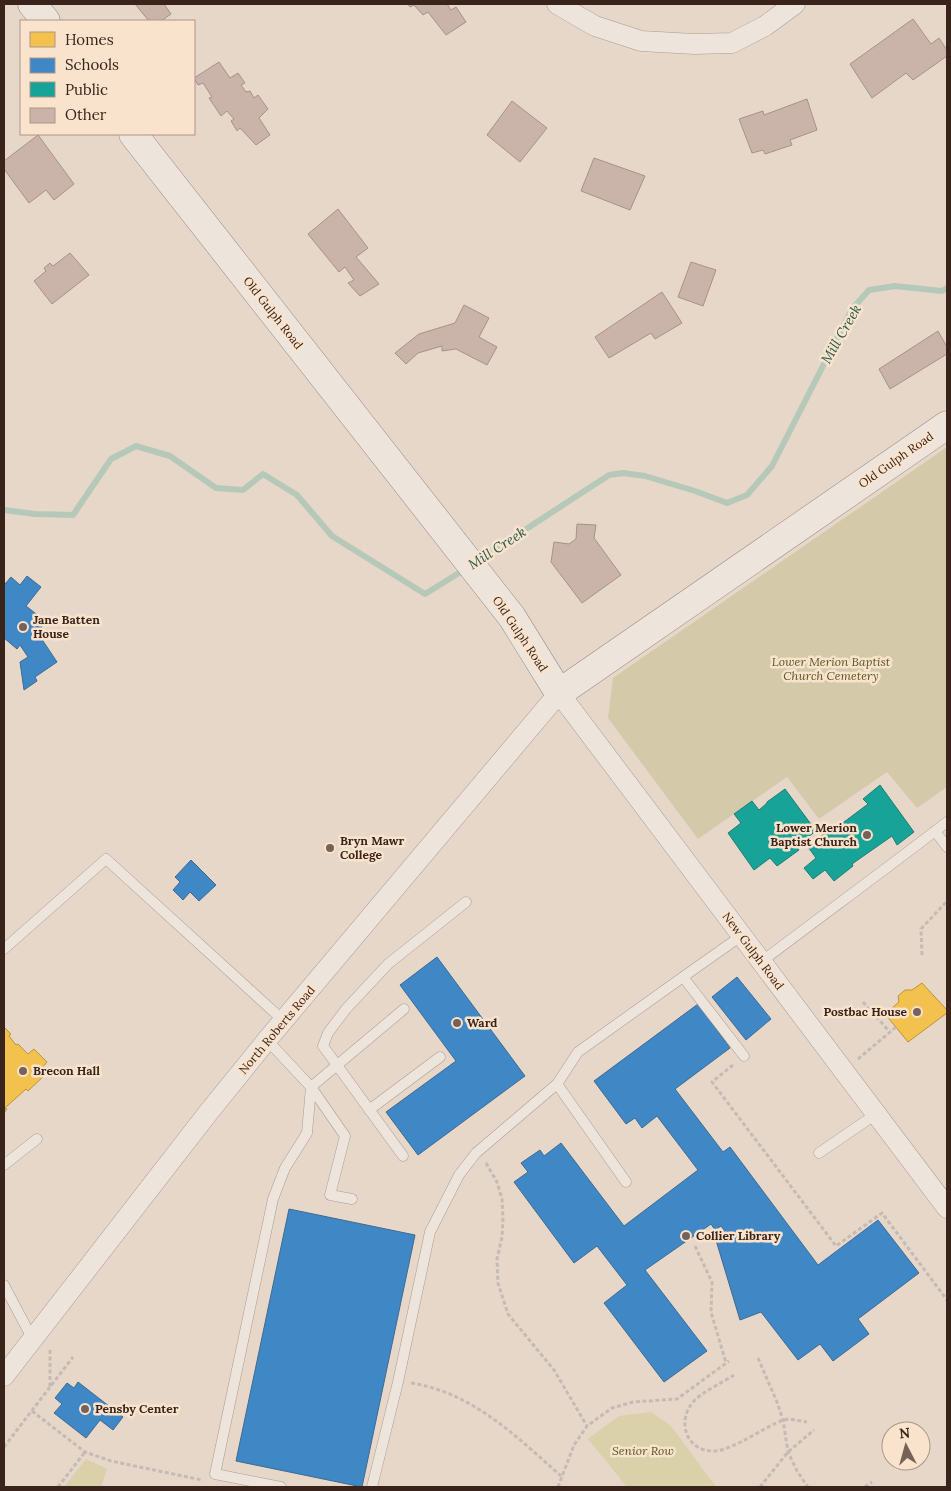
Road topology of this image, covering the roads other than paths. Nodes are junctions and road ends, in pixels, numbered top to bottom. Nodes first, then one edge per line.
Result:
1 (32, 4) edge
2 (557, 4) edge
3 (795, 4) edge
4 (45, 20) edge
5 (134, 135) edge
6 (947, 425) edge
7 (560, 693) junction
8 (947, 822) edge
9 (935, 831) junction
10 (947, 847) edge
11 (466, 902) dead end
12 (741, 936) junction
13 (4, 949) edge
14 (762, 962) junction
15 (683, 977) junction
16 (404, 1009) dead end
17 (284, 1021) junction
18 (267, 1040) junction
19 (744, 1056) road end
20 (440, 1057) dead end
21 (337, 1065) junction
22 (558, 1084) junction
23 (311, 1087) junction
24 (369, 1110) junction
25 (876, 1114) junction
26 (38, 1139) dead end
27 (819, 1153) dead end
28 (403, 1156) dead end
29 (4, 1165) edge
30 (626, 1182) dead end
31 (352, 1199) dead end
32 (947, 1208) edge
33 (4, 1285) edge
34 (32, 1338) junction
35 (4, 1376) edge
36 (281, 1487) edge
37 (372, 1487) edge

1 - 4 street
2 - 3 street
5 - 7 street, Old Gulph Road
6 - 7 street, Old Gulph Road
7 - 12 street, New Gulph Road
7 - 17 street, North Roberts Road
8 - 9 lane
9 - 10 lane
9 - 14 lane
11 - 21 lane
12 - 14 street, New Gulph Road
12 - 15 lane
13 - 17 lane
14 - 25 street, New Gulph Road
15 - 19 lane
15 - 22 lane
16 - 21 lane
17 - 18 street, North Roberts Road
18 - 23 lane
18 - 34 street, North Roberts Road
20 - 24 lane
21 - 23 lane
21 - 24 lane
22 - 30 lane
22 - 37 lane
23 - 31 lane
23 - 36 lane
24 - 28 lane
25 - 27 lane
25 - 32 street, New Gulph Road
26 - 29 lane
33 - 34 lane
34 - 35 street, North Roberts Road

